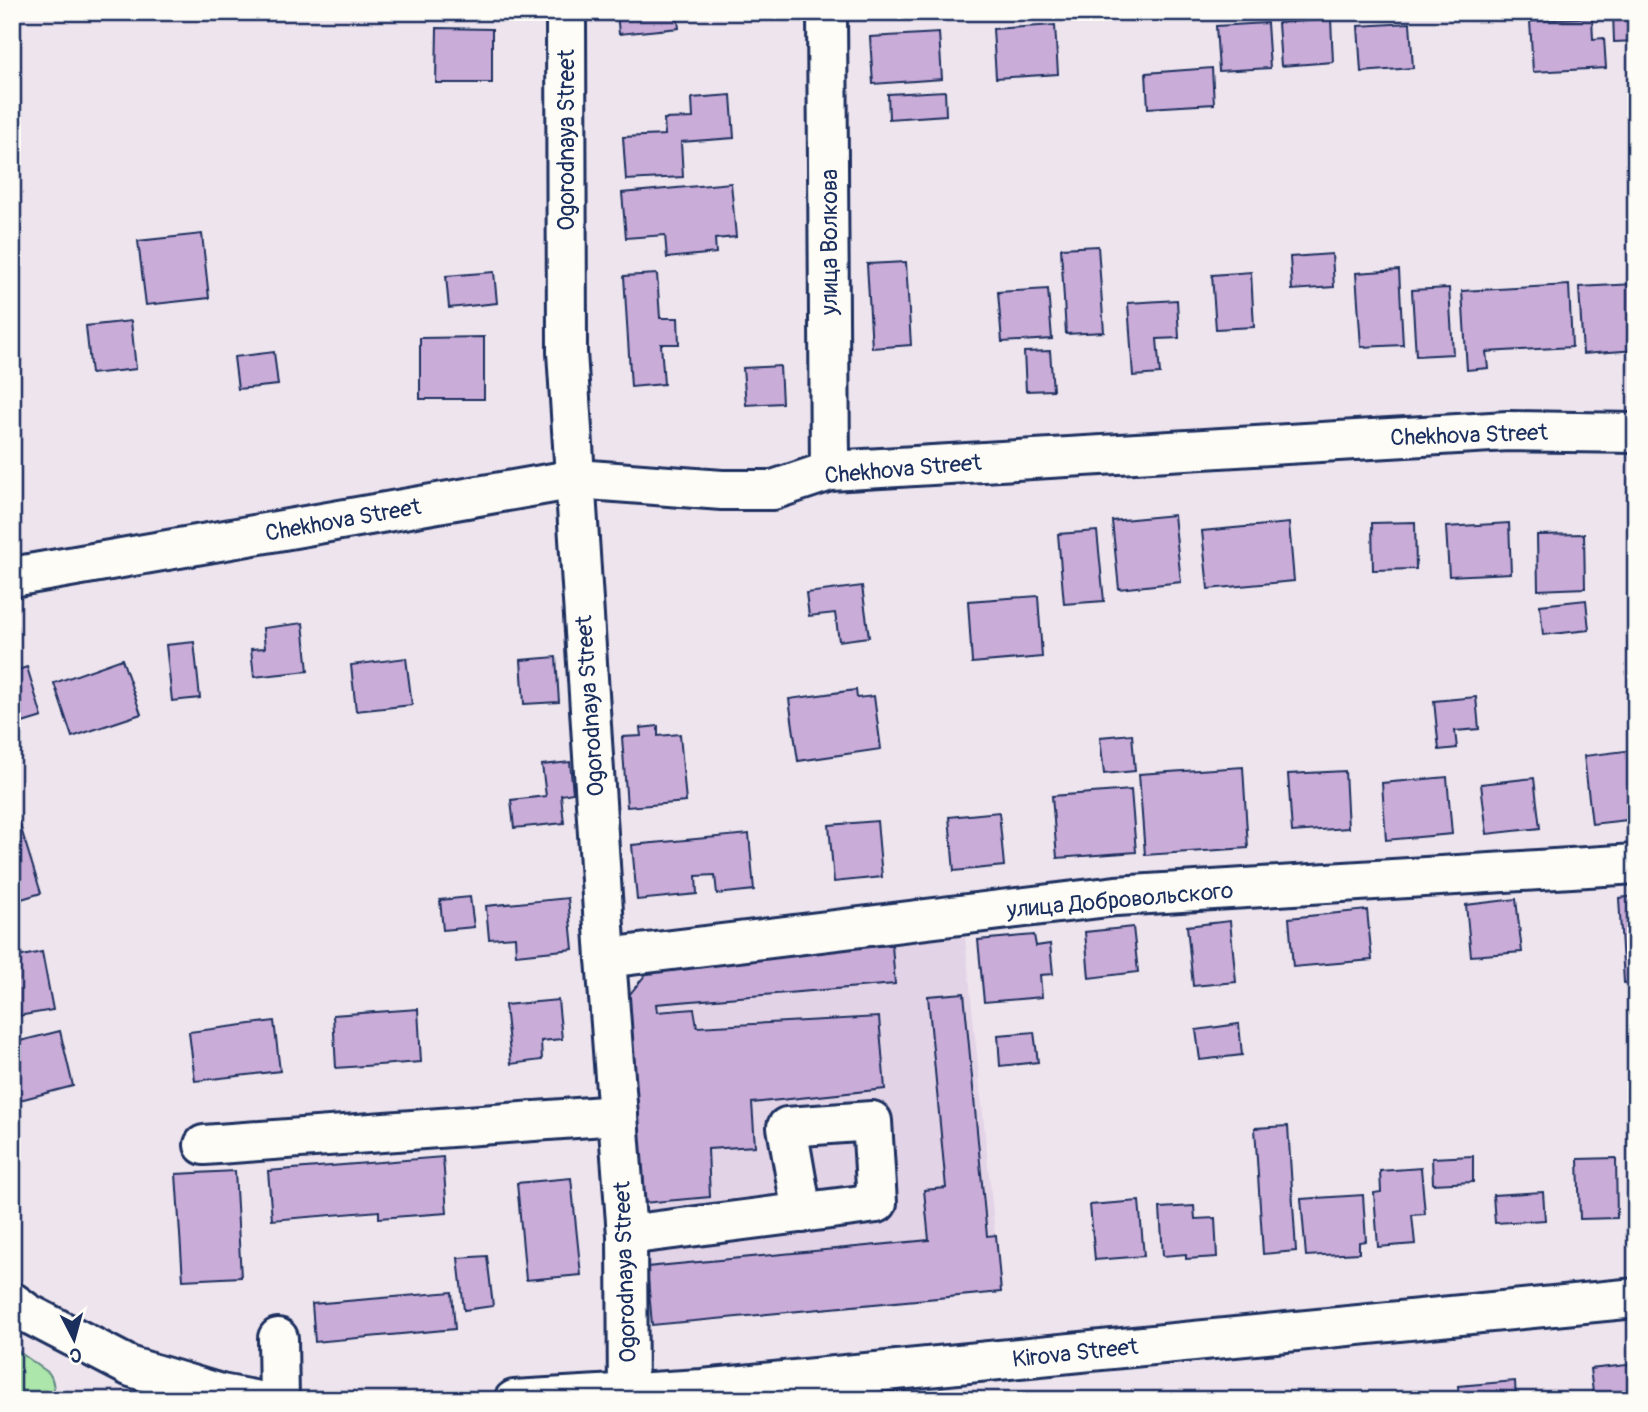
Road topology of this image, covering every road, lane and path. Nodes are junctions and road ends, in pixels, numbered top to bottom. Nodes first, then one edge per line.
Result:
1 (566, 12) edge
2 (827, 12) edge
3 (1636, 433) edge
4 (830, 471) junction
5 (576, 479) junction
6 (12, 577) edge
7 (1636, 864) edge
8 (606, 958) junction
9 (618, 1115) junction
10 (204, 1145) dead end
11 (802, 1213) dead end
12 (627, 1235) junction
13 (1636, 1298) edge
14 (12, 1302) edge
15 (278, 1338) dead end
16 (628, 1397) edge
17 (253, 1400) edge
18 (279, 1400) edge
19 (514, 1400) edge

1 - 5 street, Ogorodnaya Street
2 - 4 street, улица Волкова
3 - 4 street, Chekhova Street
4 - 5 street, Chekhova Street
5 - 6 street, Chekhova Street
5 - 8 street, Ogorodnaya Street
7 - 8 street, улица Добровольского
8 - 9 street, Ogorodnaya Street
9 - 10 street
9 - 12 street, Ogorodnaya Street
11 - 12 street
12 - 16 street, Ogorodnaya Street
13 - 16 street, Kirova Street
14 - 17 street
15 - 18 street
16 - 19 street, Kirova Street

